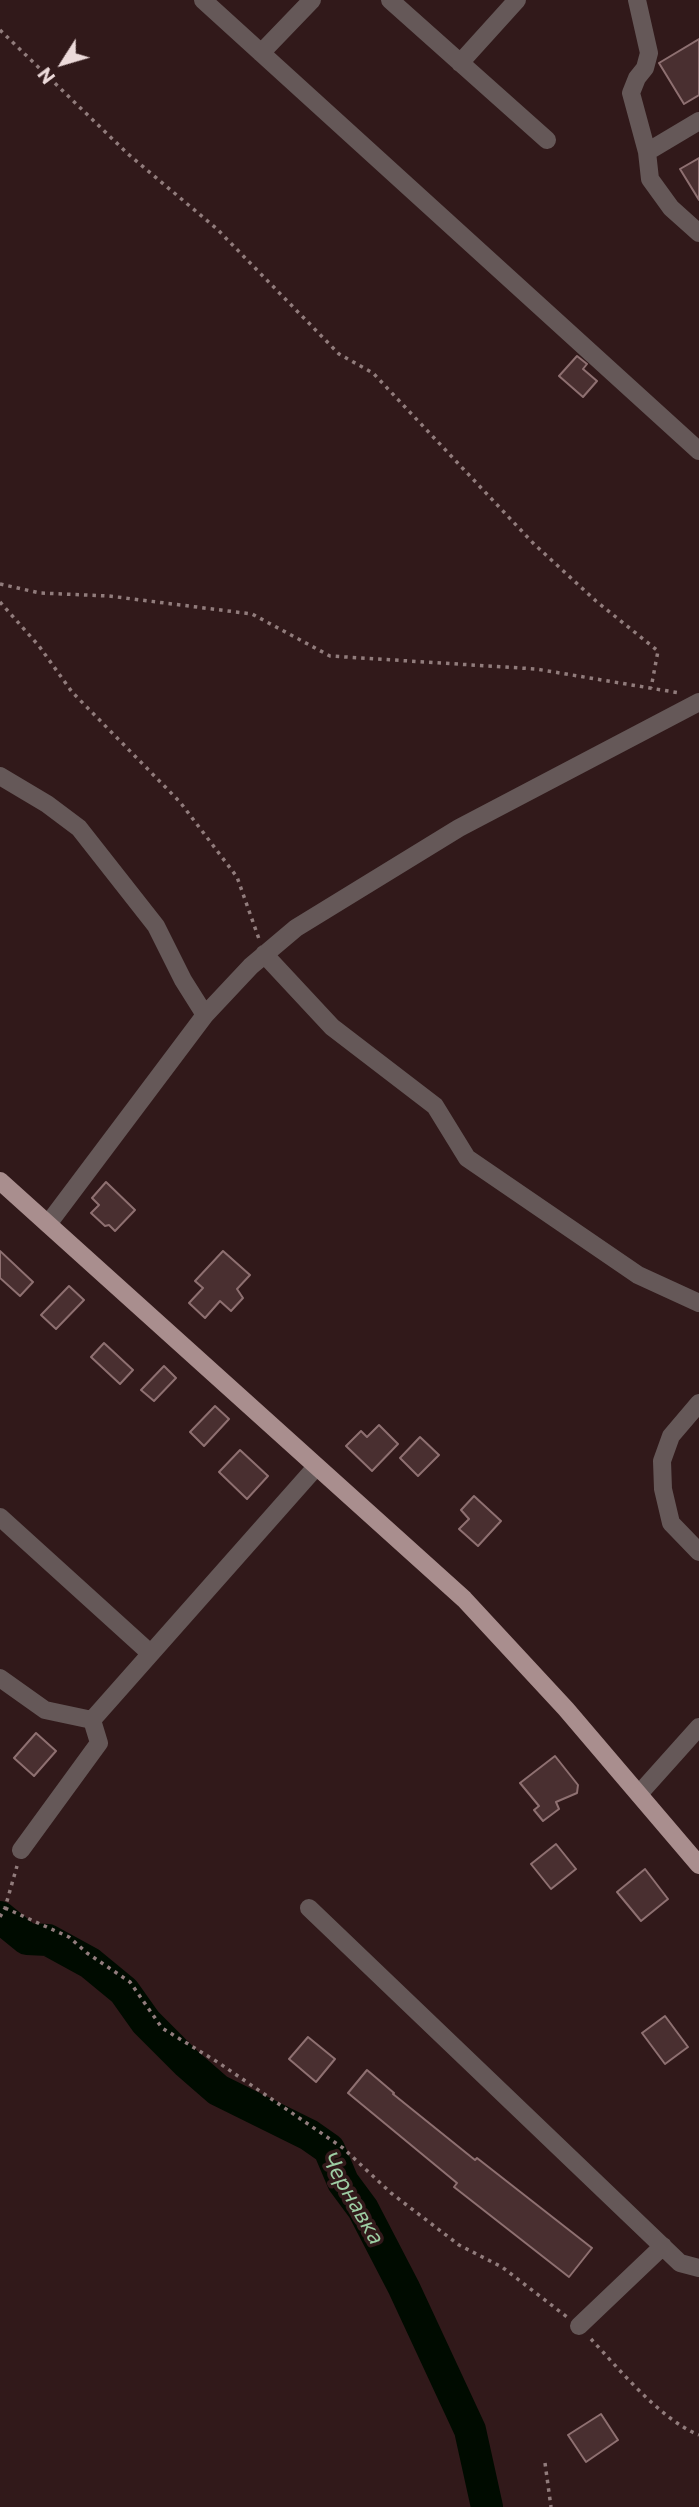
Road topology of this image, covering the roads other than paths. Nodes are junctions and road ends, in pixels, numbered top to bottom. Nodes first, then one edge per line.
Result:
1 (203, 0) edge
2 (312, 0) edge
3 (390, 0) edge
4 (517, 0) edge
5 (637, 0) edge
6 (261, 53) junction
7 (460, 63) junction
8 (699, 121) edge
9 (547, 140) dead end
10 (648, 152) junction
11 (699, 233) edge
12 (699, 451) edge
13 (693, 698) edge
14 (0, 776) edge
15 (264, 954) junction
16 (205, 1015) junction
17 (0, 1181) edge
18 (48, 1224) junction
19 (699, 1304) edge
20 (699, 1403) edge
21 (316, 1466) junction
22 (0, 1517) edge
23 (699, 1552) edge
24 (150, 1653) junction
25 (0, 1678) edge
26 (92, 1720) junction
27 (699, 1727) edge
28 (639, 1794) junction
29 (21, 1850) road end
30 (699, 1865) edge
31 (309, 1908) dead end
32 (663, 2246) junction
33 (699, 2268) edge
34 (579, 2326) road end

1 - 6 street
2 - 6 street
3 - 7 street
4 - 7 street
5 - 10 street
6 - 12 street
7 - 9 street
8 - 10 street
10 - 11 street
13 - 15 street
14 - 16 street
15 - 16 street
15 - 19 street
16 - 18 street
17 - 18 main road
18 - 21 main road
20 - 23 street
21 - 24 street
21 - 28 main road
22 - 24 street
24 - 26 street
25 - 26 street
26 - 29 street
27 - 28 street
28 - 30 main road
31 - 32 street
32 - 33 street
32 - 34 street

